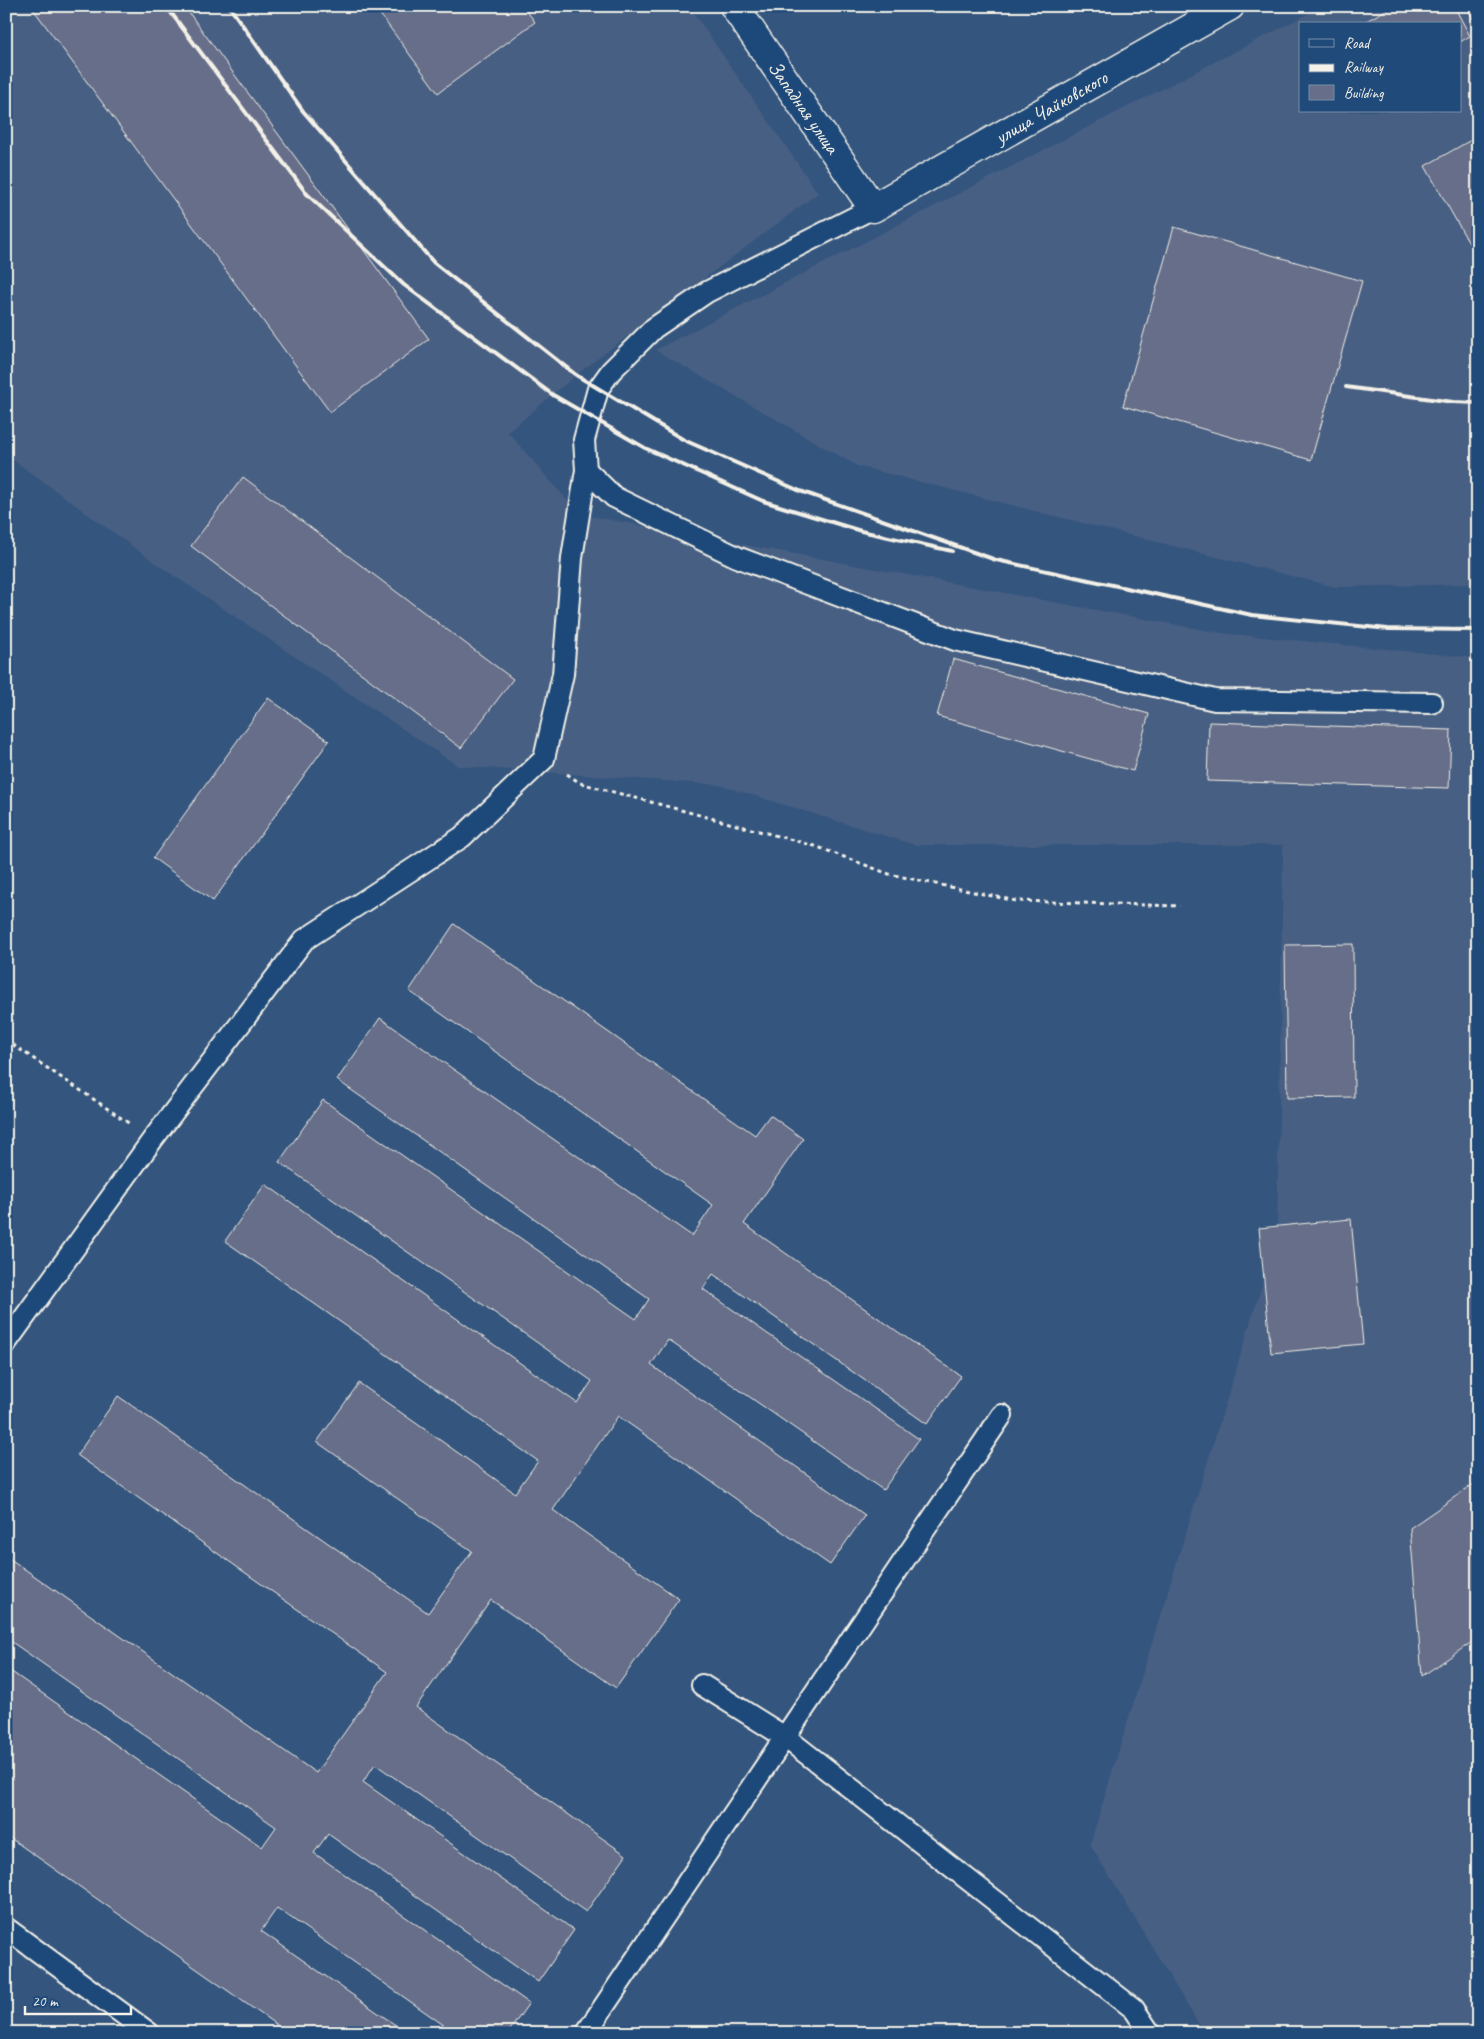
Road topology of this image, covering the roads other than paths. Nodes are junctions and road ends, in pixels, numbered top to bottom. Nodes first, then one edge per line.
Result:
1 (734, 6) edge
2 (1223, 8) edge
3 (873, 208) junction
4 (586, 470) junction
5 (1432, 703) dead end
6 (6, 1343) edge
7 (1002, 1415) dead end
8 (702, 1685) dead end
9 (785, 1737) junction
10 (6, 1928) edge
11 (149, 2033) edge
12 (586, 2033) edge
13 (1150, 2033) edge

1 - 3 street, Западная улица
2 - 3 street, улица Чайковского
3 - 4 lane
4 - 5 lane
4 - 6 lane
7 - 9 lane
8 - 9 lane
9 - 12 lane
9 - 13 lane
10 - 11 lane

